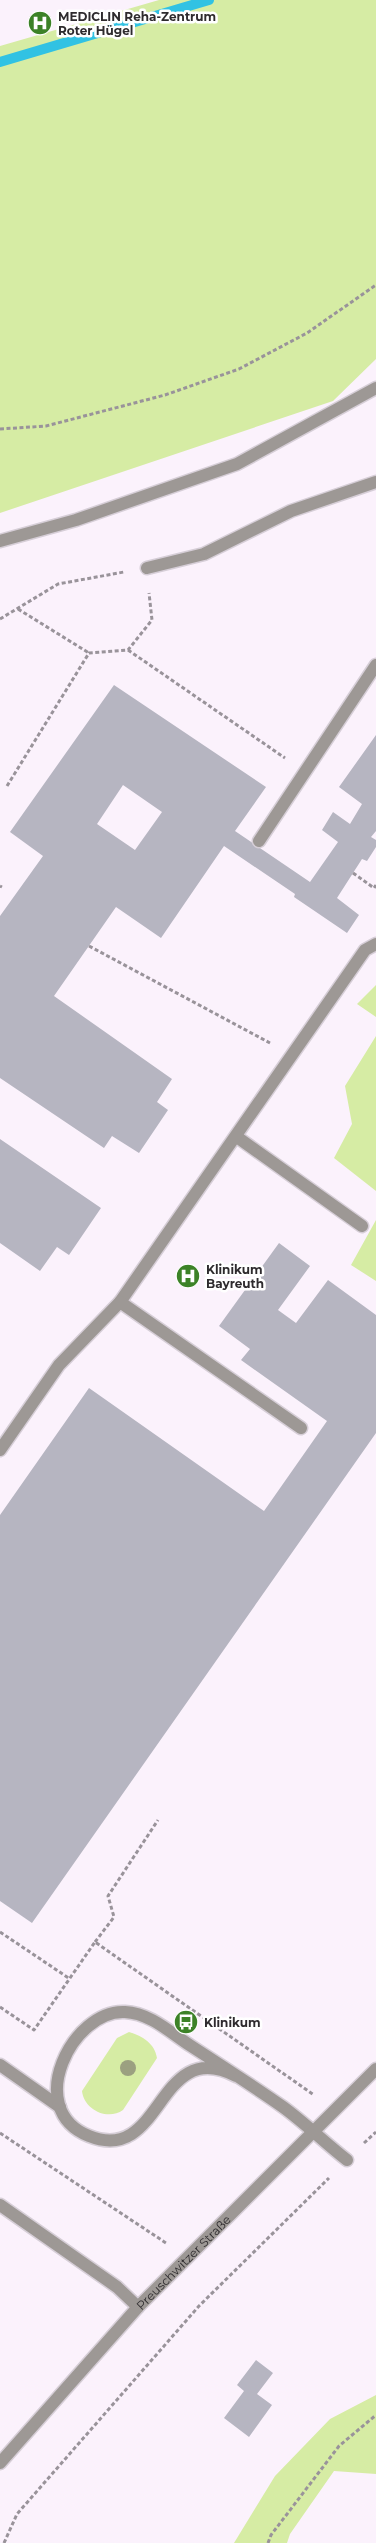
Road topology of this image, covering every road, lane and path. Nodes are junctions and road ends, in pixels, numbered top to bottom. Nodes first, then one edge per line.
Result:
1 (376, 285) edge
2 (376, 388) edge
3 (0, 429) edge
4 (376, 482) edge
5 (0, 541) edge
6 (147, 568) junction
7 (18, 609) junction
8 (0, 619) edge
9 (128, 650) junction
10 (89, 653) junction
11 (376, 665) edge
12 (304, 771) junction
13 (7, 786) dead end
14 (259, 841) dead end
15 (354, 873) dead end
16 (376, 886) edge
17 (376, 944) edge
18 (89, 946) dead end
19 (293, 1055) junction
20 (237, 1137) junction
21 (362, 1226) dead end
22 (120, 1302) junction
23 (301, 1428) dead end
24 (0, 1450) edge
25 (158, 1820) dead end
26 (0, 1932) edge
27 (95, 1942) dead end
28 (70, 1979) dead end
29 (0, 2065) edge
30 (376, 2069) edge
31 (236, 2076) junction
32 (60, 2107) junction
33 (311, 2132) junction
34 (0, 2133) edge
35 (347, 2160) dead end
36 (0, 2205) edge
37 (287, 2219) dead end
38 (186, 2257) junction
39 (138, 2307) junction
40 (376, 2415) edge
41 (0, 2463) edge
42 (4, 2543) edge
43 (268, 2543) edge

1 - 3 path
2 - 5 street
4 - 6 street
6 - 7 path
6 - 9 path
7 - 8 path
7 - 10 path
9 - 10 path
9 - 12 path
10 - 13 path
11 - 12 street
12 - 14 street
15 - 16 path
17 - 19 street
18 - 19 path
19 - 20 street
20 - 21 street
20 - 22 street
22 - 23 street
22 - 24 street
25 - 27 path
26 - 28 path
29 - 32 street
30 - 33 street, Preuschwitzer Straße
31 - 32 street
31 - 32 street
31 - 33 street
33 - 35 street
33 - 38 street, Preuschwitzer Straße
34 - 38 path
36 - 39 street
37 - 42 path
38 - 39 street, Preuschwitzer Straße
39 - 41 street, Preuschwitzer Straße
40 - 43 path

